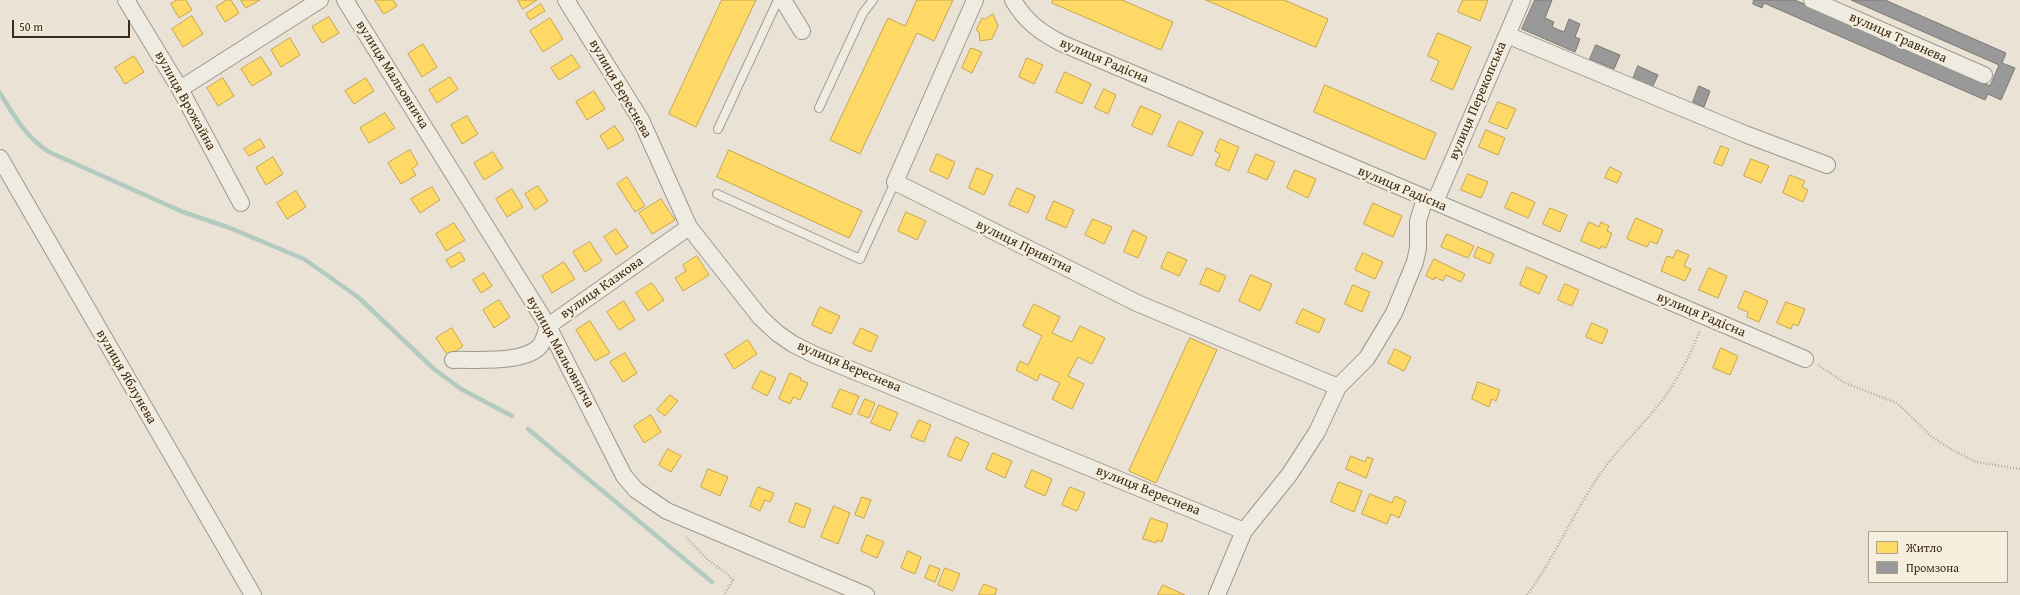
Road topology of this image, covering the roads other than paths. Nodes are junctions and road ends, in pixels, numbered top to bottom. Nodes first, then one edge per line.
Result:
1 (126, 0) edge
2 (320, 0) edge
3 (345, 0) edge
4 (566, 0) edge
5 (778, 0) edge
6 (783, 0) edge
7 (873, 0) edge
8 (975, 0) edge
9 (1013, 0) edge
10 (1522, 0) edge
11 (1812, 0) edge
12 (802, 31) dead end
13 (1507, 35) junction
14 (1984, 75) dead end
15 (180, 89) junction
16 (819, 108) dead end
17 (718, 129) dead end
18 (0, 158) edge
19 (1827, 165) dead end
20 (895, 182) junction
21 (717, 194) dead end
22 (1430, 200) junction
23 (241, 203) dead end
24 (689, 227) junction
25 (548, 326) junction
26 (1805, 359) road end
27 (453, 360) dead end
28 (1338, 386) junction
29 (1244, 531) junction
30 (253, 595) edge
31 (866, 595) edge
32 (1217, 595) edge

1 - 15 street, вулиця Врожайна
2 - 15 street
3 - 25 street, вулиця Мальовнича
4 - 24 street, вулиця Вереснева
5 - 17 lane
6 - 12 street
7 - 16 lane
8 - 20 street
9 - 22 street, вулиця Радісна
10 - 13 street, вулиця Перекопська
11 - 14 street, вулиця Травнева
13 - 19 street
13 - 22 street, вулиця Перекопська
15 - 23 street, вулиця Врожайна
18 - 30 street, вулиця Яблунева
20 - 21 lane
20 - 28 street, вулиця Привітна
22 - 26 street, вулиця Радісна
22 - 28 street, вулиця Перекопська
24 - 25 street, вулиця Казкова
24 - 29 street, вулиця Вереснева
25 - 27 street, вулиця Казкова
25 - 31 street, вулиця Мальовнича
28 - 29 street, вулиця Перекопська
29 - 32 street, вулиця Перекопська

